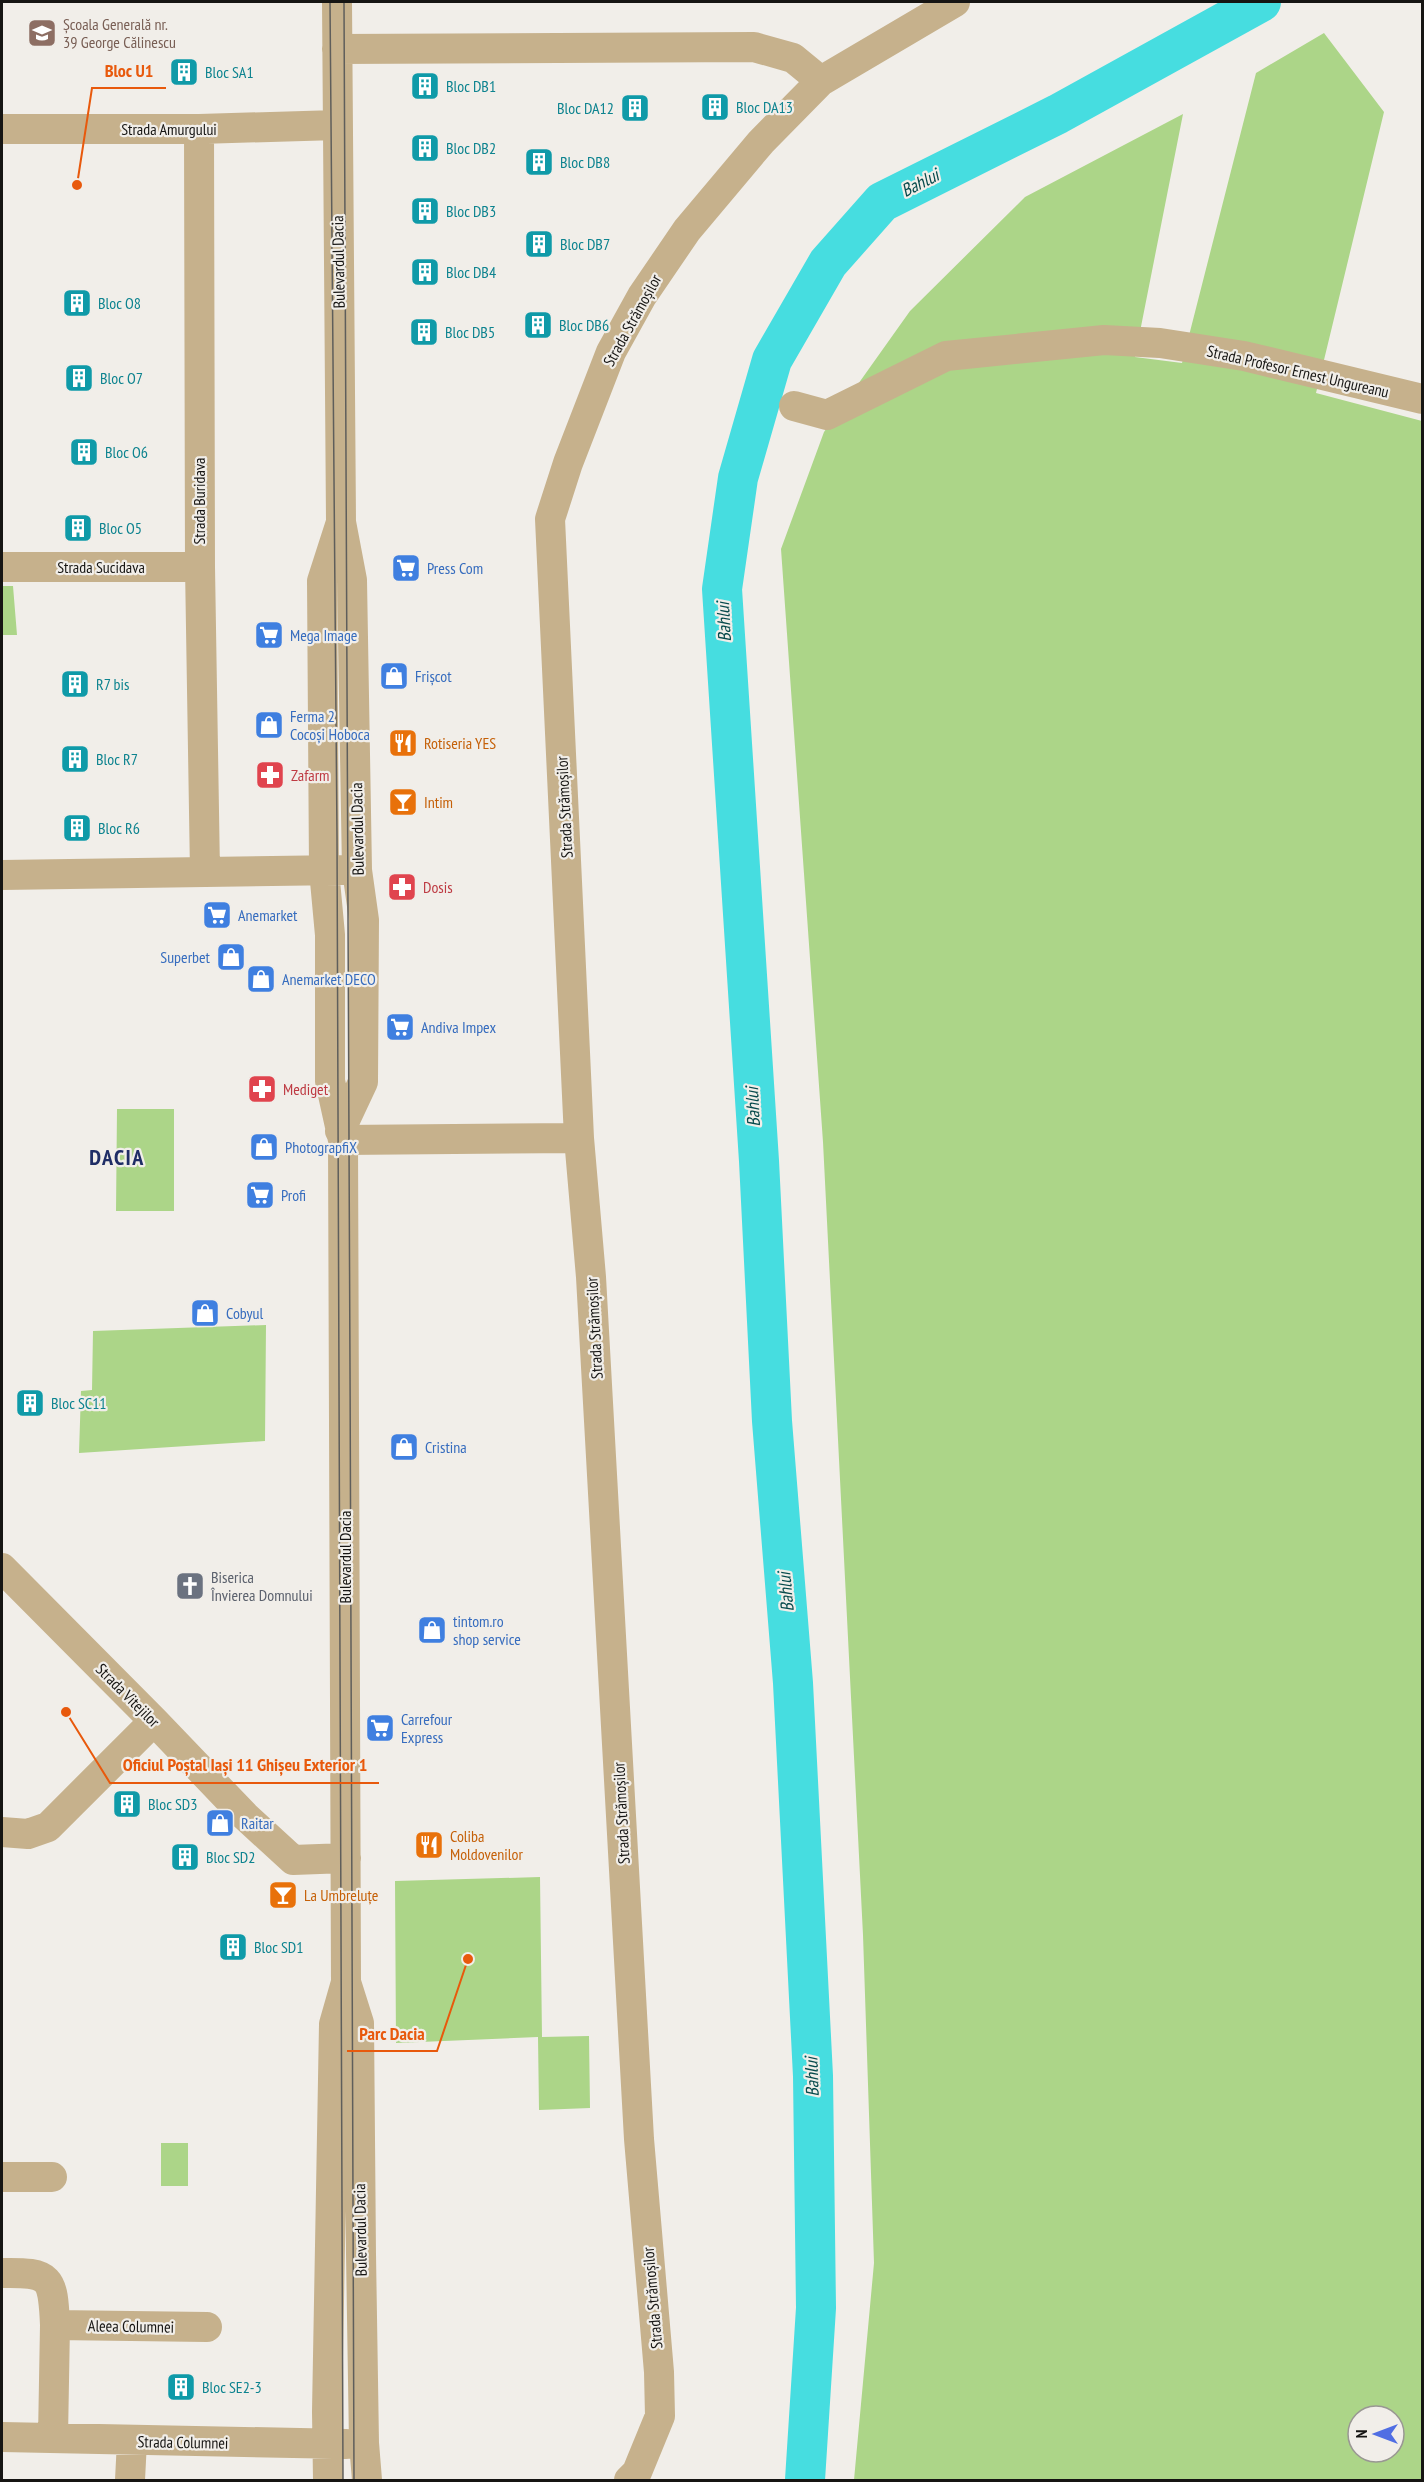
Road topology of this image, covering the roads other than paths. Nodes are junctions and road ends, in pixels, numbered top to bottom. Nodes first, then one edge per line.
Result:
1 (337, 2) edge
2 (955, 2) edge
3 (337, 49) junction
4 (821, 81) junction
5 (337, 125) junction
6 (2, 129) edge
7 (199, 129) junction
8 (1422, 399) edge
9 (794, 406) dead end
10 (341, 522) junction
11 (2, 567) edge
12 (200, 567) junction
13 (324, 870) junction
14 (357, 870) junction
15 (206, 872) junction
16 (2, 875) edge
17 (341, 1135) junction
18 (579, 1138) junction
19 (2, 1568) edge
20 (154, 1721) junction
21 (2, 1832) edge
22 (346, 1858) junction
23 (346, 1982) junction
24 (2, 2177) edge
25 (52, 2177) dead end
26 (2, 2273) edge
27 (55, 2325) junction
28 (207, 2327) dead end
29 (2, 2437) edge
30 (54, 2437) junction
31 (132, 2441) junction
32 (327, 2444) junction
33 (364, 2444) junction
34 (130, 2481) edge
35 (328, 2481) edge
36 (368, 2481) edge
37 (629, 2481) edge

1 - 3 street, Bulevardul Dacia
2 - 4 street, Strada Strămoșilor
3 - 4 street
3 - 5 street, Bulevardul Dacia
4 - 18 street, Strada Strămoșilor
5 - 7 street, Strada Amurgului
5 - 10 street, Bulevardul Dacia
6 - 7 street, Strada Amurgului
7 - 12 street, Strada Buridava
8 - 9 street, Strada Profesor Ernest Ungureanu
10 - 13 street, Bulevardul Dacia
10 - 14 street, Bulevardul Dacia
11 - 12 street, Strada Sucidava
12 - 15 street, Strada Buridava
13 - 14 street
13 - 15 street
13 - 17 street, Bulevardul Dacia
14 - 17 street, Bulevardul Dacia
15 - 16 street
17 - 18 street
17 - 22 street, Bulevardul Dacia
18 - 37 street, Strada Strămoșilor
19 - 20 street, Strada Vitejilor
20 - 21 street
20 - 22 street, Strada Vitejilor
22 - 23 street, Bulevardul Dacia
23 - 32 street, Bulevardul Dacia
23 - 33 street, Bulevardul Dacia
24 - 25 street
26 - 27 street
27 - 28 street, Aleea Columnei
27 - 30 street
29 - 30 street, Strada Columnei
30 - 31 street, Strada Columnei
31 - 32 street, Strada Columnei
31 - 34 street
32 - 33 street, Strada Columnei
32 - 35 street, Bulevardul Dacia
33 - 36 street, Bulevardul Dacia

